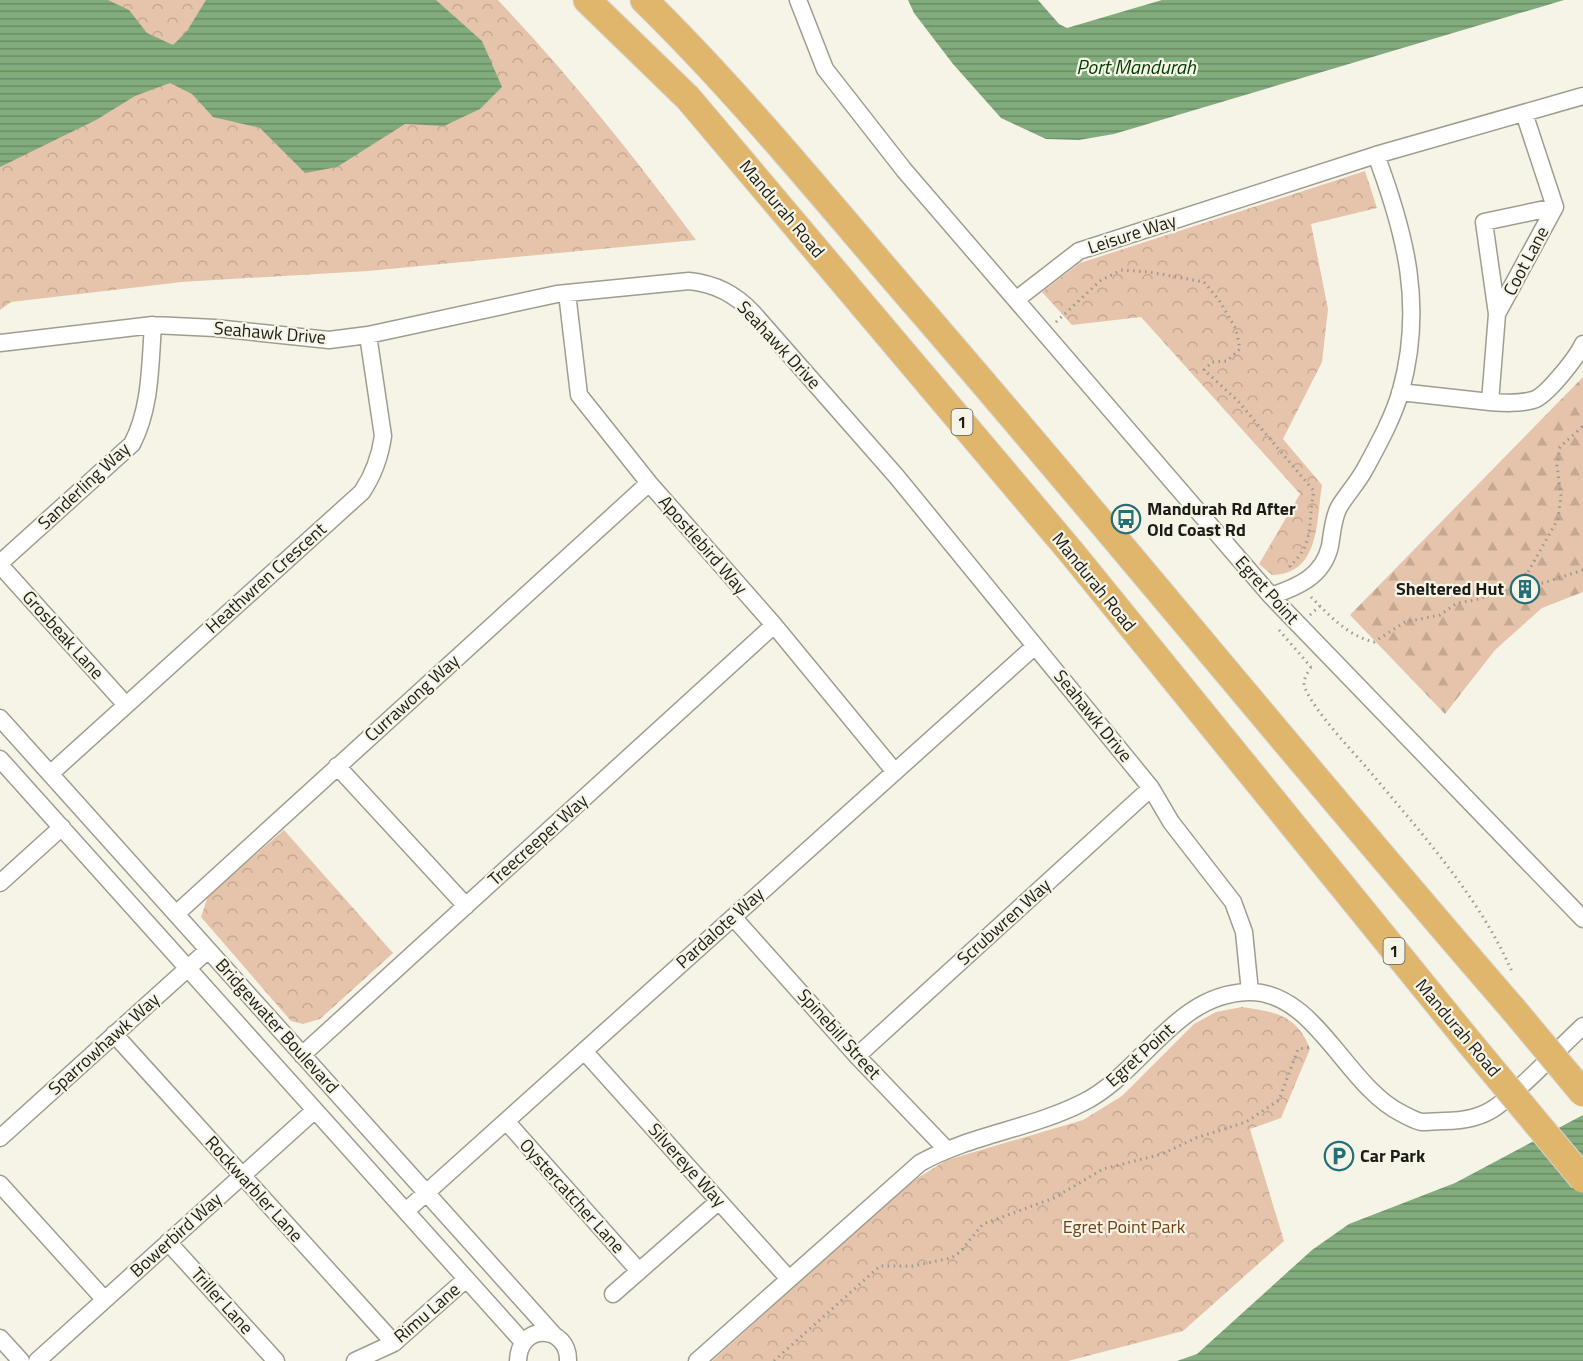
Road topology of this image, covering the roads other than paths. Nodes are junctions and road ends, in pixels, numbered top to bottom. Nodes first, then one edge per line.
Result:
1 (587, 0) edge
2 (644, 0) edge
3 (798, 0) edge
4 (1583, 96) edge
5 (1524, 112) junction
6 (1376, 155) junction
7 (1555, 207) junction
8 (567, 293) junction
9 (1017, 299) junction
10 (1497, 314) junction
11 (153, 325) junction
12 (368, 335) junction
13 (0, 344) edge
14 (1583, 344) edge
15 (1401, 393) junction
16 (1490, 402) junction
17 (648, 483) junction
18 (0, 564) edge
19 (1271, 596) junction
20 (774, 625) junction
21 (1035, 646) junction
22 (126, 705) junction
23 (0, 718) edge
24 (0, 759) edge
25 (337, 766) junction
26 (895, 772) junction
27 (50, 774) junction
28 (1151, 788) junction
29 (62, 827) junction
30 (0, 883) edge
31 (466, 906) junction
32 (176, 914) junction
33 (733, 917) junction
34 (1583, 919) edge
35 (208, 950) junction
36 (188, 968) junction
37 (1250, 992) junction
38 (1583, 1026) edge
39 (114, 1034) junction
40 (584, 1051) junction
41 (303, 1055) junction
42 (857, 1056) junction
43 (1583, 1093) edge
44 (315, 1110) junction
45 (506, 1121) junction
46 (0, 1138) edge
47 (947, 1150) junction
48 (242, 1176) junction
49 (1583, 1179) edge
50 (0, 1184) edge
51 (426, 1193) junction
52 (719, 1201) junction
53 (406, 1211) junction
54 (168, 1242) junction
55 (639, 1271) junction
56 (466, 1278) junction
57 (789, 1279) junction
58 (613, 1294) dead end
59 (104, 1299) junction
60 (554, 1335) junction
61 (0, 1338) edge
62 (523, 1342) junction
63 (393, 1343) junction
64 (21, 1361) edge
65 (36, 1361) edge
66 (276, 1361) edge
67 (355, 1361) edge
68 (518, 1361) edge
69 (568, 1361) edge
70 (698, 1361) edge

1 - 49 highway, Mandurah Road / 1, bridge
2 - 43 highway, Mandurah Road / 1, bridge
3 - 9 street
4 - 5 street, Leisure Way
5 - 6 street, Leisure Way
5 - 7 street, Coot Lane
6 - 9 street, Leisure Way
6 - 15 street
7 - 10 street, Coot Lane
7 - 10 street, Coot Lane
8 - 12 street, Seahawk Drive
8 - 17 street, Apostlebird Way
8 - 21 street, Seahawk Drive
9 - 19 street, Egret Point
10 - 16 street, Coot Lane
11 - 12 street, Seahawk Drive
11 - 13 street, Seahawk Drive
11 - 18 street, Sanderling Way
12 - 22 street, Heathwren Crescent
14 - 16 street
15 - 16 street
15 - 19 street
17 - 20 street, Apostlebird Way
17 - 25 street, Currawong Way
18 - 22 street, Grosbeak Lane
19 - 34 street, Egret Point
20 - 26 street, Apostlebird Way
20 - 31 street, Treecreeper Way
21 - 26 street, Pardalote Way
21 - 28 street, Seahawk Drive
22 - 27 street, Heathwren Crescent
23 - 27 street, Bridgewater Boulevard
24 - 29 street, Bridgewater Boulevard
25 - 31 street
25 - 32 street, Currawong Way
26 - 33 street, Pardalote Way
27 - 32 street, Bridgewater Boulevard
28 - 37 street, Seahawk Drive
28 - 42 street, Scrubwren Way
29 - 30 street
29 - 36 street, Bridgewater Boulevard
31 - 41 street, Treecreeper Way
32 - 35 street, Bridgewater Boulevard
33 - 40 street, Pardalote Way
33 - 42 street, Spinebill Street
35 - 36 street, Sparrowhawk Way
35 - 41 street, Bridgewater Boulevard
36 - 39 street, Sparrowhawk Way
36 - 44 street, Bridgewater Boulevard
37 - 38 street, Egret Point
37 - 47 street, Egret Point
39 - 46 street, Sparrowhawk Way
39 - 48 street, Rockwarbler Lane
40 - 45 street, Pardalote Way
40 - 52 street, Silvereye Way
41 - 51 street, Bridgewater Boulevard
42 - 47 street, Spinebill Street
44 - 48 street, Bowerbird Way
44 - 53 street, Bridgewater Boulevard
45 - 51 street, Pardalote Way
45 - 55 street, Oystercatcher Lane
47 - 57 street, Egret Point
48 - 54 street, Bowerbird Way
48 - 63 street, Rockwarbler Lane
50 - 59 street
51 - 53 street, Pardalote Way
51 - 60 street, Bridgewater Boulevard
52 - 55 street
52 - 57 street, Silvereye Way
53 - 56 street, Bridgewater Boulevard
54 - 59 street, Bowerbird Way
54 - 66 street, Triller Lane
55 - 58 street
56 - 62 street, Bridgewater Boulevard
56 - 63 street, Rimu Lane
57 - 70 street, Egret Point
59 - 65 street, Bowerbird Way
60 - 62 street
60 - 69 street, Bridgewater Boulevard
61 - 64 street
62 - 68 street
63 - 67 street, Rimu Lane

